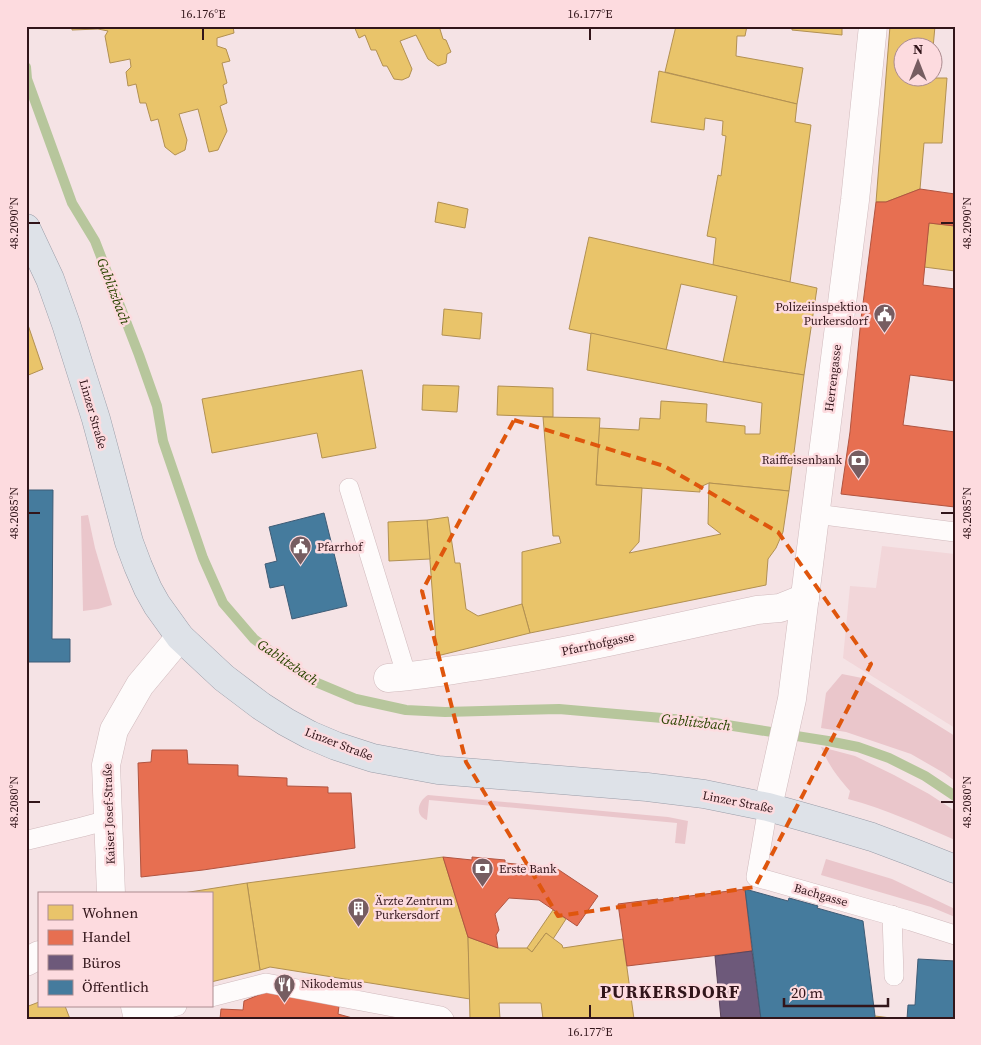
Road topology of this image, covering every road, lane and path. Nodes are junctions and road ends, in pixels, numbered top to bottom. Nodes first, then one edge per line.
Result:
1 (873, 26) edge
2 (26, 228) edge
3 (349, 488) dead end
4 (816, 514) junction
5 (955, 532) edge
6 (805, 598) junction
7 (180, 637) junction
8 (397, 677) joint
9 (768, 807) junction
10 (108, 820) junction
11 (28, 840) dead end
12 (955, 869) edge
13 (111, 892) edge
14 (892, 915) junction
15 (955, 936) edge
16 (38, 956) edge
17 (26, 962) edge
18 (894, 976) dead end
19 (212, 997) edge
20 (167, 1008) edge
21 (137, 1014) edge
22 (444, 1019) edge

1 - 4 street, Herrengasse
2 - 7 main road, Linzer Straße
3 - 8 lane
4 - 5 lane
4 - 6 street, Herrengasse
6 - 8 street, Pfarrhofgasse
6 - 9 street, Herrengasse
7 - 9 main road, Linzer Straße
7 - 10 street, Kaiser Josef-Straße
9 - 12 main road, Linzer Straße
9 - 14 lane, Bachgasse
10 - 11 lane
10 - 13 street, Kaiser Josef-Straße
14 - 15 lane, Bachgasse
14 - 18 lane
16 - 17 street
19 - 22 lane
20 - 21 lane

